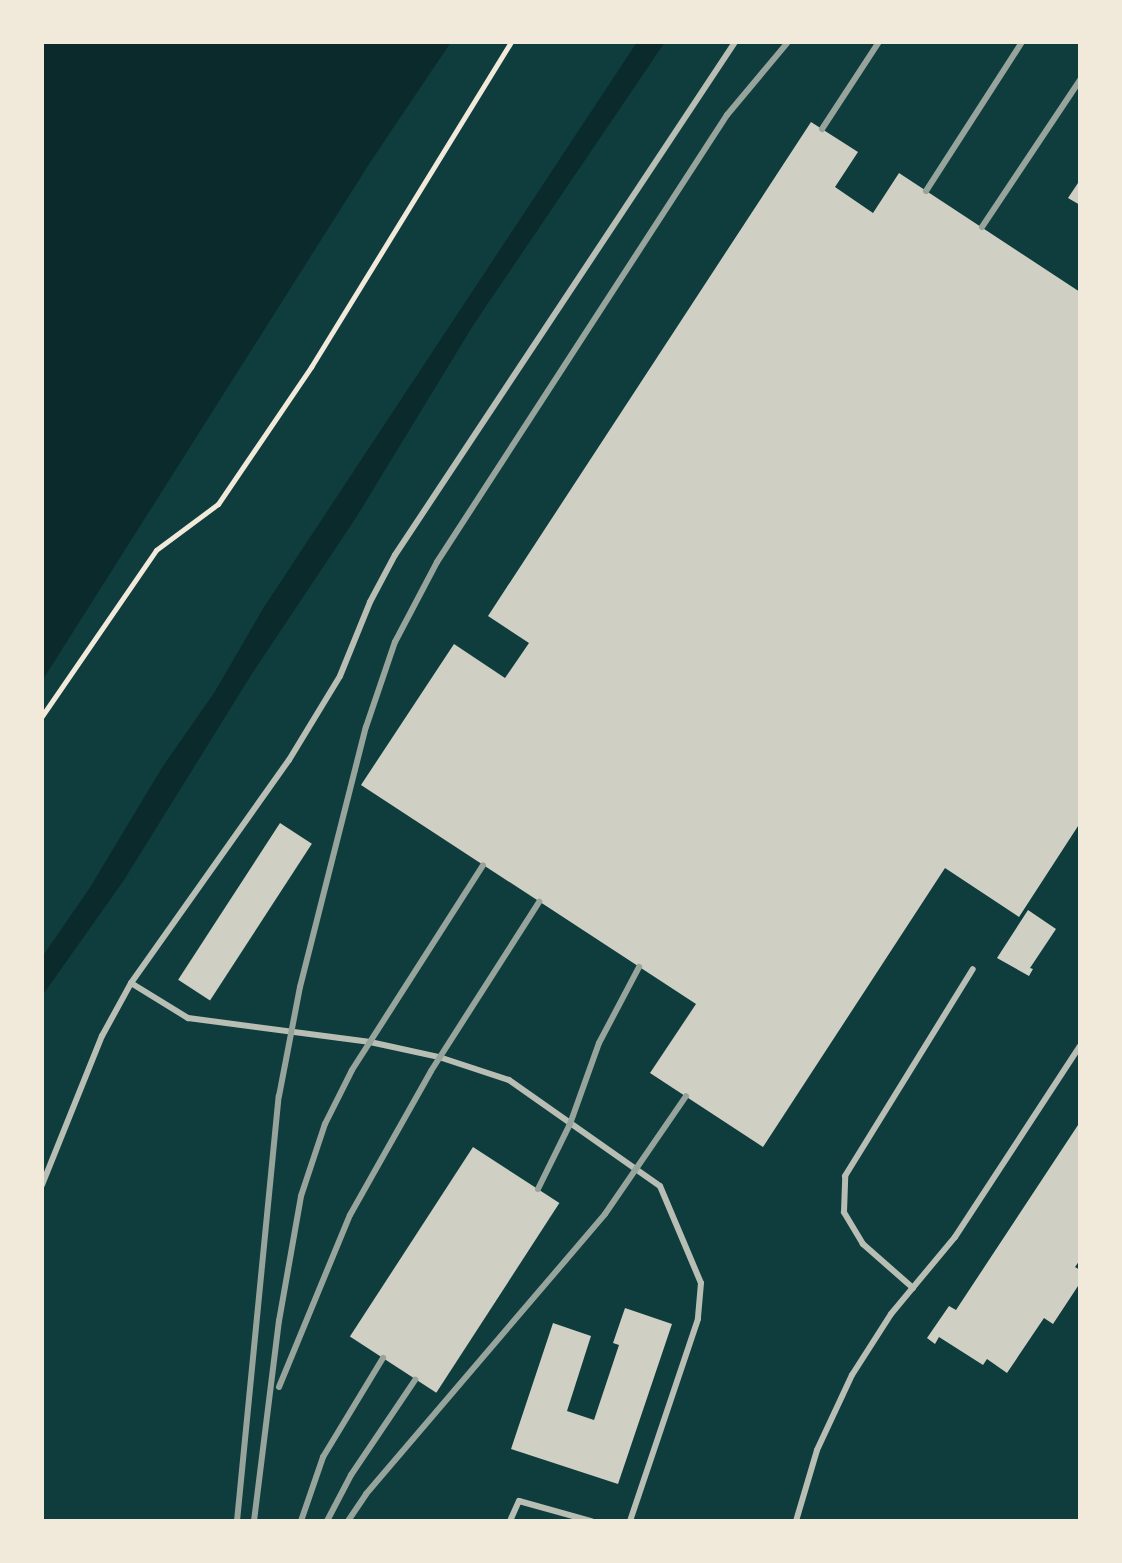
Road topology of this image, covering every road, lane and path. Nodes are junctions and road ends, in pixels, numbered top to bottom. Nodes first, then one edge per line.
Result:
1 (511, 42) edge
2 (735, 42) edge
3 (42, 716) edge
4 (973, 969) dead end
5 (131, 983) junction
6 (1080, 1046) edge
7 (42, 1185) edge
8 (913, 1288) junction
9 (510, 1521) edge
10 (591, 1521) edge
11 (630, 1521) edge
12 (796, 1521) edge

1 - 3 path
2 - 5 lane
4 - 8 lane
5 - 7 lane
5 - 11 lane
6 - 8 lane
8 - 12 lane
9 - 10 lane

